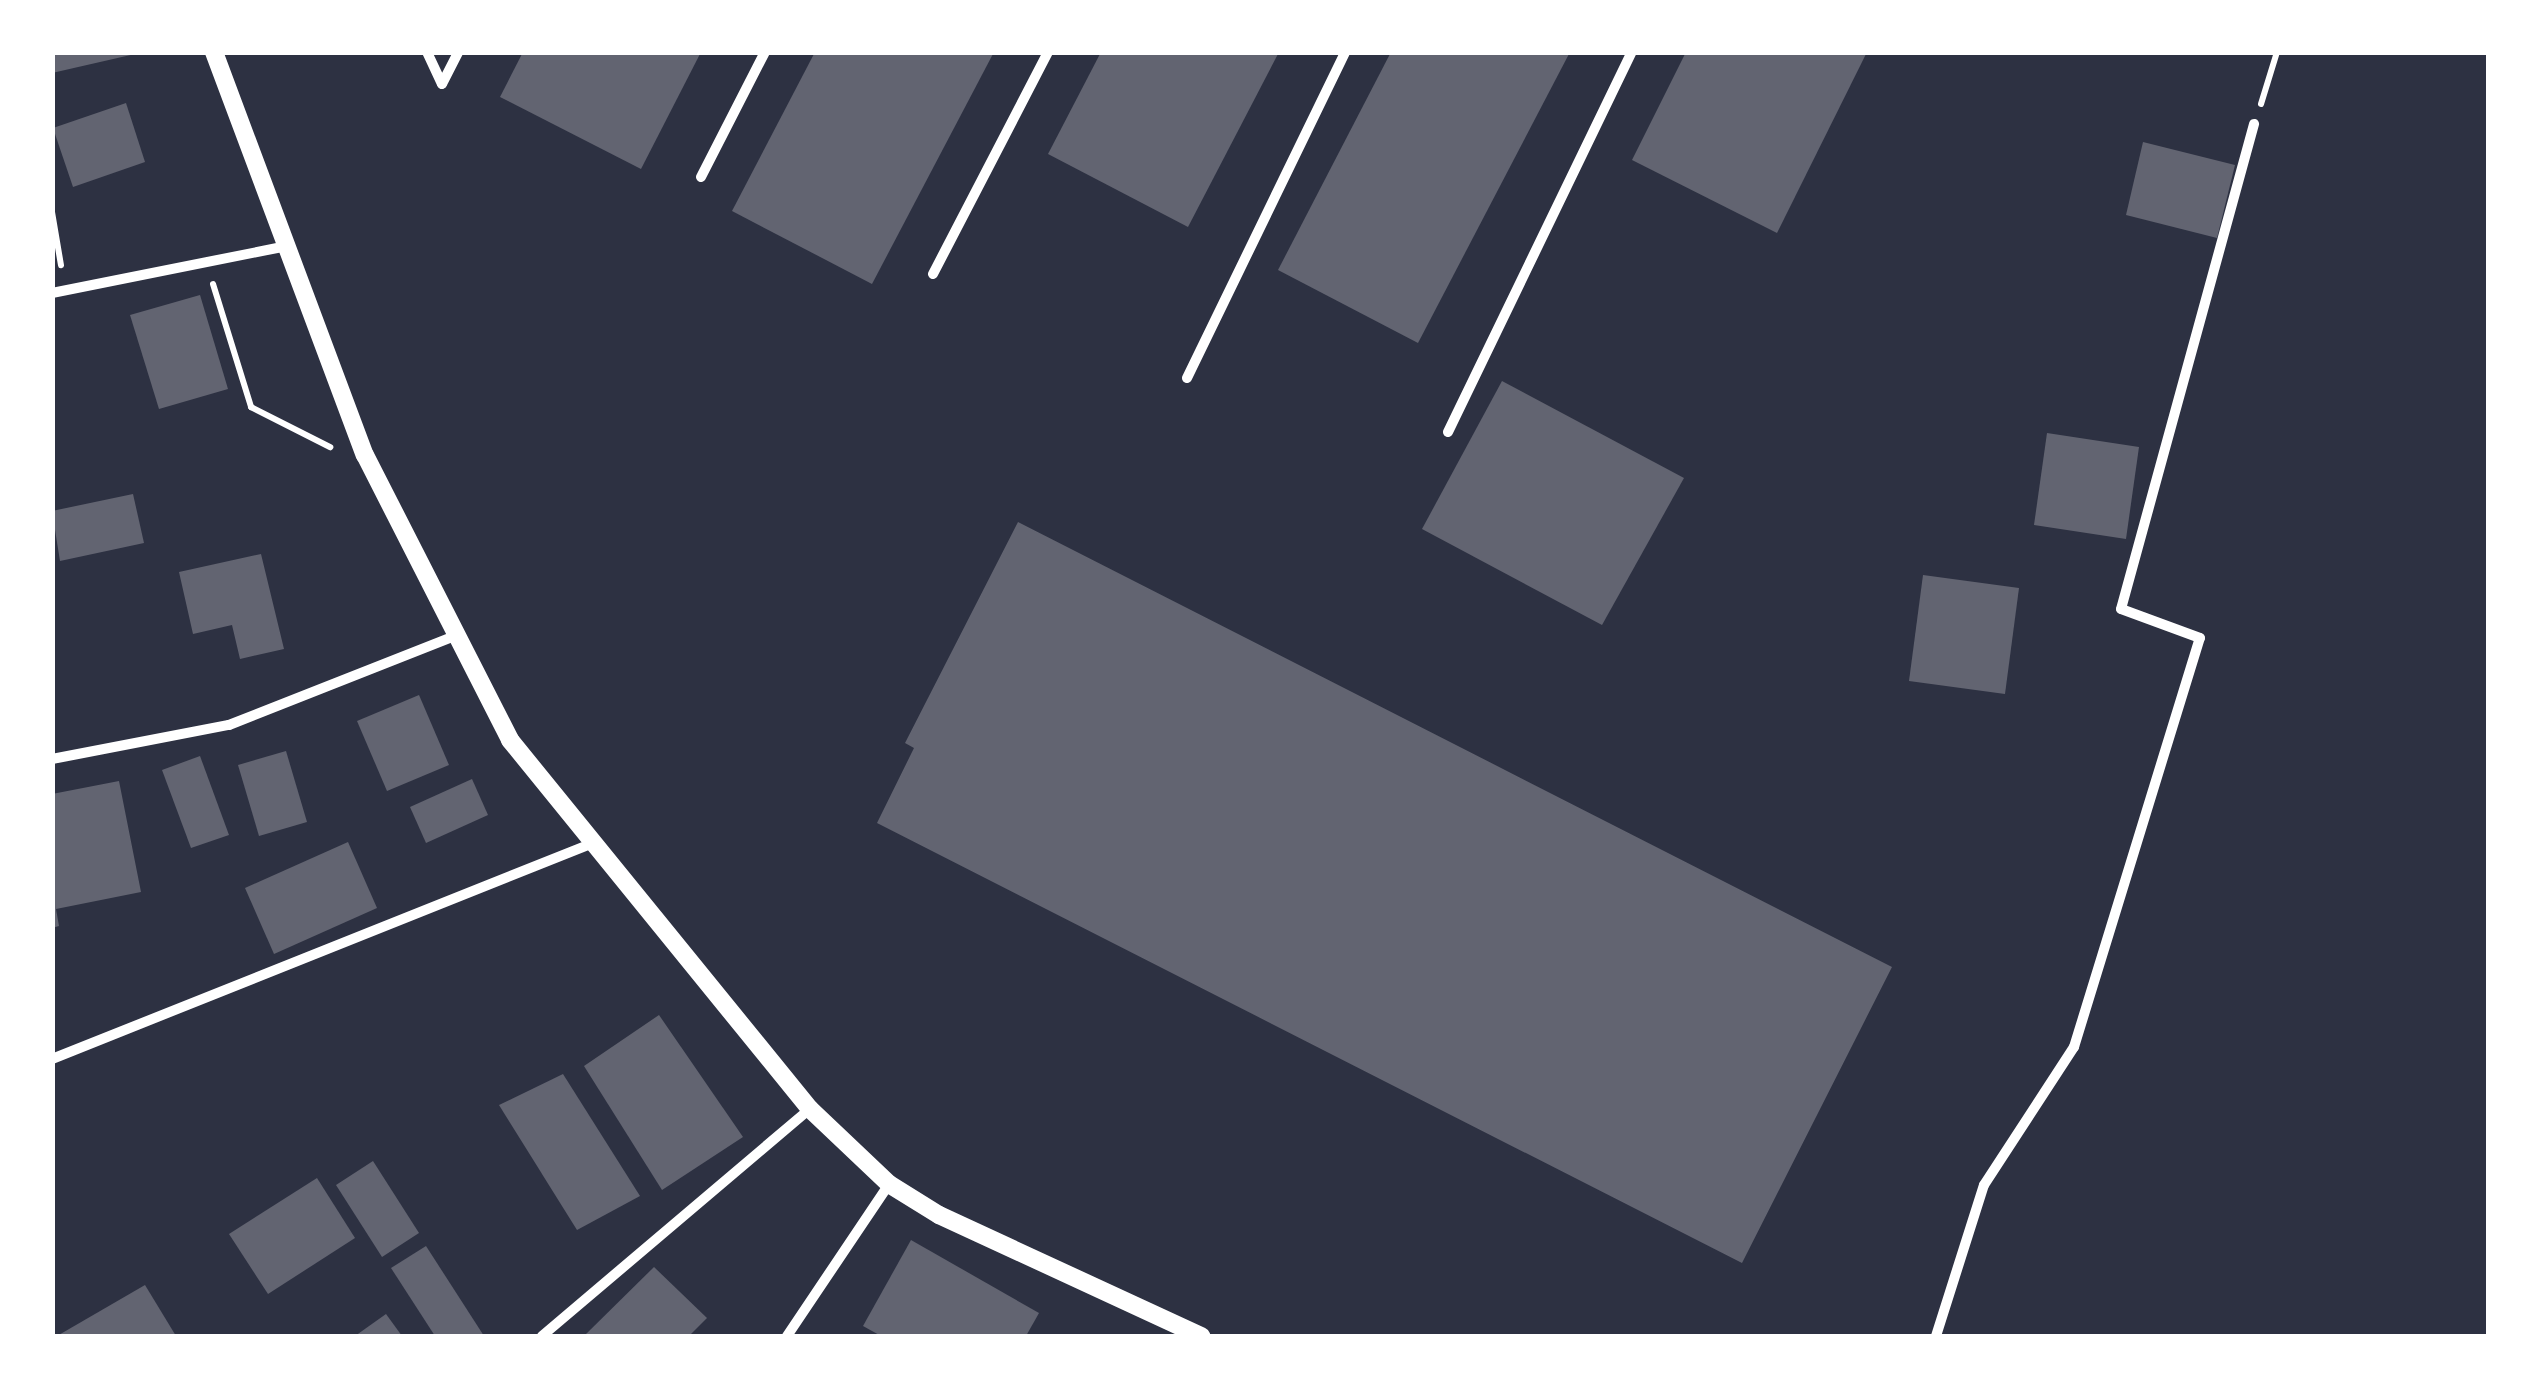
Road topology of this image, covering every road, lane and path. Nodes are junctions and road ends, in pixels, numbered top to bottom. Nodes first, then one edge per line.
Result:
1 (214, 52) edge
2 (426, 52) edge
3 (458, 52) edge
4 (765, 52) edge
5 (1048, 52) edge
6 (1345, 52) edge
7 (1632, 52) edge
8 (2277, 52) edge
9 (2254, 124) joint
10 (701, 176) dead end
11 (52, 212) edge
12 (282, 248) junction
13 (206, 263) junction
14 (933, 274) dead end
15 (66, 291) junction
16 (52, 293) edge
17 (1187, 378) dead end
18 (1448, 432) dead end
19 (372, 468) junction
20 (457, 635) junction
21 (52, 759) edge
22 (594, 843) junction
23 (52, 1060) edge
24 (810, 1109) junction
25 (889, 1184) junction
26 (542, 1336) edge
27 (786, 1336) edge
28 (1202, 1336) edge
29 (1936, 1336) edge

1 - 12 street
2 - 3 street
4 - 10 street
5 - 14 street
6 - 17 street
7 - 18 street
8 - 9 path
9 - 29 street
11 - 15 path
12 - 13 street
12 - 19 street
13 - 15 street
13 - 19 path
15 - 16 street
19 - 20 street
20 - 21 street
20 - 22 street
22 - 23 street
22 - 24 street
24 - 25 street
24 - 26 street
25 - 27 street
25 - 28 street

